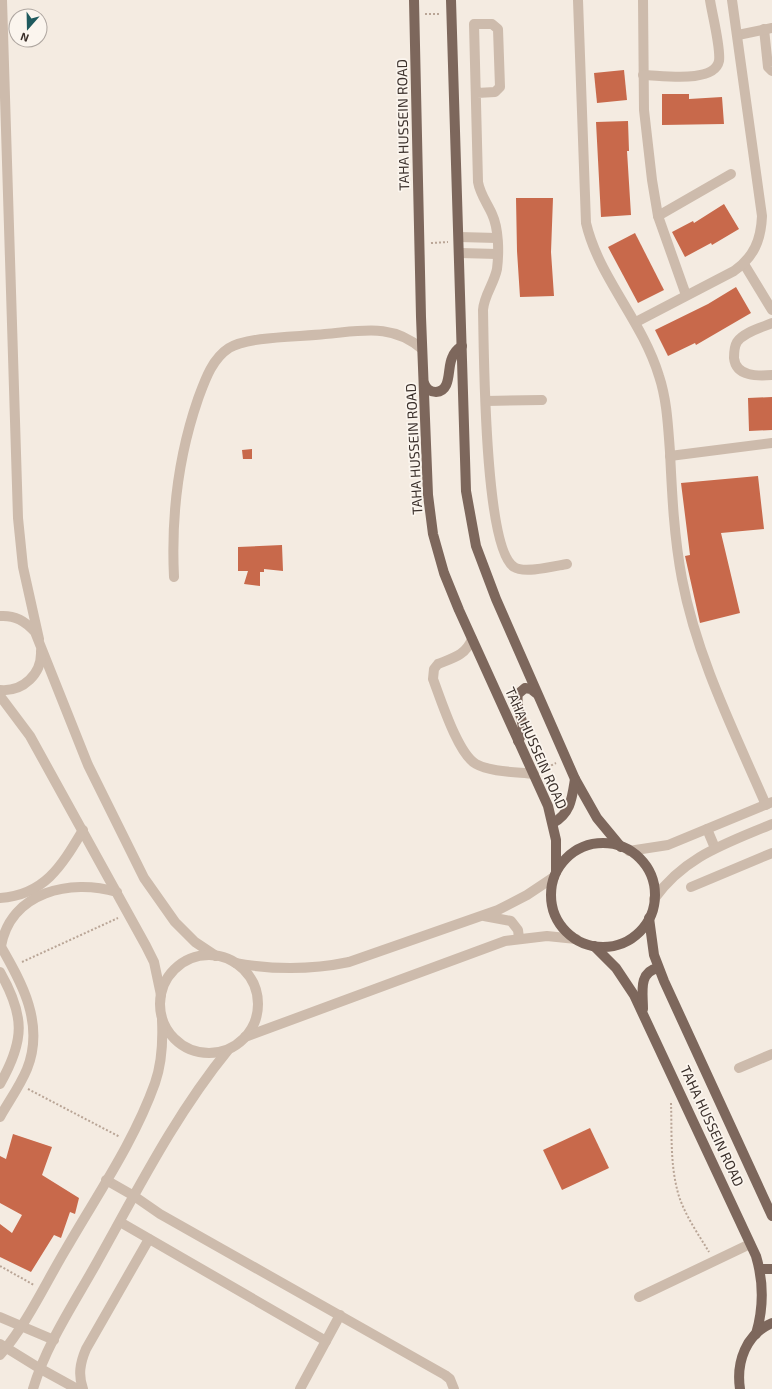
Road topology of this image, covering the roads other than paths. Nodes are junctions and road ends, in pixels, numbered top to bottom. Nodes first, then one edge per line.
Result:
1 (2, 0) edge
2 (414, 0) edge
3 (451, 0) edge
4 (578, 0) edge
5 (643, 0) edge
6 (710, 0) edge
7 (732, 0) edge
8 (768, 28) edge
9 (738, 35) junction
10 (772, 72) edge
11 (643, 75) junction
12 (477, 93) junction
13 (3, 167) edge
14 (731, 174) dead end
15 (658, 216) junction
16 (497, 238) junction
17 (459, 239) junction
18 (460, 253) junction
19 (497, 254) junction
20 (744, 264) junction
21 (686, 295) junction
22 (772, 310) edge
23 (636, 322) junction
24 (772, 322) edge
25 (462, 346) junction
26 (422, 349) junction
27 (772, 375) edge
28 (424, 383) junction
29 (542, 400) dead end
30 (486, 401) junction
31 (772, 443) edge
32 (670, 456) junction
33 (568, 564) dead end
34 (174, 577) dead end
35 (0, 616) edge
36 (472, 639) junction
37 (40, 643) junction
38 (0, 690) edge
39 (536, 693) junction
40 (0, 696) edge
41 (518, 742) junction
42 (534, 774) junction
43 (575, 779) junction
44 (769, 803) edge
45 (553, 823) junction
46 (772, 824) edge
47 (707, 829) junction
48 (83, 830) junction
49 (715, 848) junction
50 (625, 849) junction
51 (772, 853) edge
52 (555, 875) junction
53 (691, 887) dead end
54 (39, 891) junction
55 (117, 892) junction
56 (0, 898) edge
57 (654, 899) junction
58 (483, 916) junction
59 (649, 918) junction
60 (519, 938) junction
61 (576, 939) junction
62 (0, 946) edge
63 (594, 946) junction
64 (216, 956) junction
65 (235, 963) junction
66 (658, 968) junction
67 (0, 972) edge
68 (160, 995) junction
69 (643, 1013) junction
70 (162, 1020) junction
71 (245, 1037) junction
72 (18, 1040) junction
73 (33, 1043) junction
74 (228, 1050) junction
75 (772, 1054) edge
76 (740, 1068) dead end
77 (0, 1084) edge
78 (0, 1117) edge
79 (106, 1180) junction
80 (134, 1196) junction
81 (772, 1216) edge
82 (120, 1222) junction
83 (149, 1238) junction
84 (750, 1244) junction
85 (760, 1268) junction
86 (772, 1269) edge
87 (639, 1297) dead end
88 (340, 1315) junction
89 (0, 1317) edge
90 (772, 1323) edge
91 (20, 1326) junction
92 (756, 1334) junction
93 (54, 1340) junction
94 (326, 1341) junction
95 (2, 1349) edge
96 (39, 1368) junction
97 (33, 1389) edge
98 (77, 1389) edge
99 (83, 1389) edge
100 (300, 1389) edge
101 (454, 1389) edge
102 (740, 1389) edge

1 - 13 street
2 - 26 main road, TAHA HUSSEIN ROAD
3 - 17 main road, TAHA HUSSEIN ROAD
4 - 23 street
5 - 11 street
6 - 11 street
7 - 9 street
8 - 9 street
8 - 10 street
9 - 20 street
11 - 15 street
12 - 12 street
12 - 16 street
13 - 37 street
14 - 15 street
15 - 21 street
16 - 17 street
16 - 19 street
17 - 18 main road, TAHA HUSSEIN ROAD
18 - 19 street
18 - 25 main road, TAHA HUSSEIN ROAD
19 - 30 street
20 - 21 street
20 - 22 street
21 - 23 street
23 - 32 street
24 - 27 street
25 - 28 main road
25 - 39 main road, TAHA HUSSEIN ROAD
26 - 28 main road, TAHA HUSSEIN ROAD
26 - 34 street
28 - 36 main road, TAHA HUSSEIN ROAD
29 - 30 street
30 - 33 street
31 - 32 street
32 - 44 street
35 - 37 street
36 - 41 main road, TAHA HUSSEIN ROAD
36 - 42 street
37 - 38 street
37 - 64 street
39 - 41 main road
39 - 43 main road, TAHA HUSSEIN ROAD
40 - 48 street
41 - 42 main road, TAHA HUSSEIN ROAD
42 - 45 main road, TAHA HUSSEIN ROAD
43 - 45 main road
43 - 50 main road, TAHA HUSSEIN ROAD
44 - 47 street
45 - 52 main road, TAHA HUSSEIN ROAD
46 - 49 street
47 - 49 street
47 - 50 street
48 - 54 street
48 - 55 street
49 - 57 street
50 - 52 main road
50 - 57 main road
51 - 53 street
52 - 58 street
52 - 61 main road
54 - 55 street
54 - 56 street
54 - 62 street
55 - 68 street
57 - 59 main road
58 - 60 street
58 - 65 street
59 - 63 main road
59 - 66 main road, TAHA HUSSEIN ROAD
60 - 61 street
60 - 71 street
61 - 63 main road
62 - 73 street
63 - 69 main road, TAHA HUSSEIN ROAD
64 - 65 street
64 - 68 street
65 - 71 street
66 - 69 main road
66 - 81 main road, TAHA HUSSEIN ROAD
67 - 72 street
68 - 70 street
69 - 84 main road, TAHA HUSSEIN ROAD
70 - 74 street
70 - 79 street
71 - 74 street
72 - 73 street
72 - 77 street
73 - 78 street
74 - 80 street
75 - 76 street
79 - 80 street
79 - 91 street
80 - 82 street
80 - 88 street
82 - 83 street
82 - 93 street
83 - 94 street
83 - 99 street
84 - 85 main road, TAHA HUSSEIN ROAD
84 - 87 street
85 - 86 main road
85 - 92 main road, TAHA HUSSEIN ROAD
88 - 94 street
88 - 101 street
89 - 91 street
90 - 92 main road
91 - 93 street
91 - 95 street
92 - 102 main road
93 - 96 street
94 - 100 street
95 - 96 street
96 - 97 street
96 - 98 street

